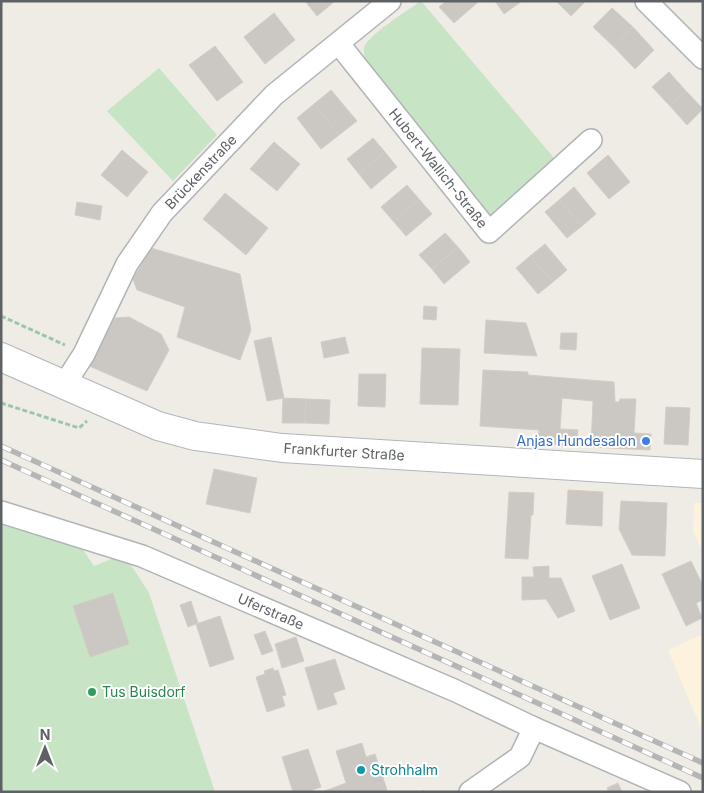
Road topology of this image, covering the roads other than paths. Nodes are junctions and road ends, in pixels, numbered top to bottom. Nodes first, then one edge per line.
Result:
1 (390, 1) edge
2 (646, 1) edge
3 (339, 44) junction
4 (703, 58) edge
5 (591, 140) dead end
6 (1, 357) edge
7 (64, 385) junction
8 (703, 474) edge
9 (1, 512) edge
10 (534, 728) junction
11 (470, 792) edge
12 (680, 792) edge

1 - 3 street, Brückenstraße
2 - 4 street
3 - 5 street, Hubert-Wallich-Straße
3 - 7 street, Brückenstraße
6 - 7 main road, Frankfurter Straße
7 - 8 main road, Frankfurter Straße
9 - 10 street, Uferstraße
10 - 11 street
10 - 12 street, Uferstraße

